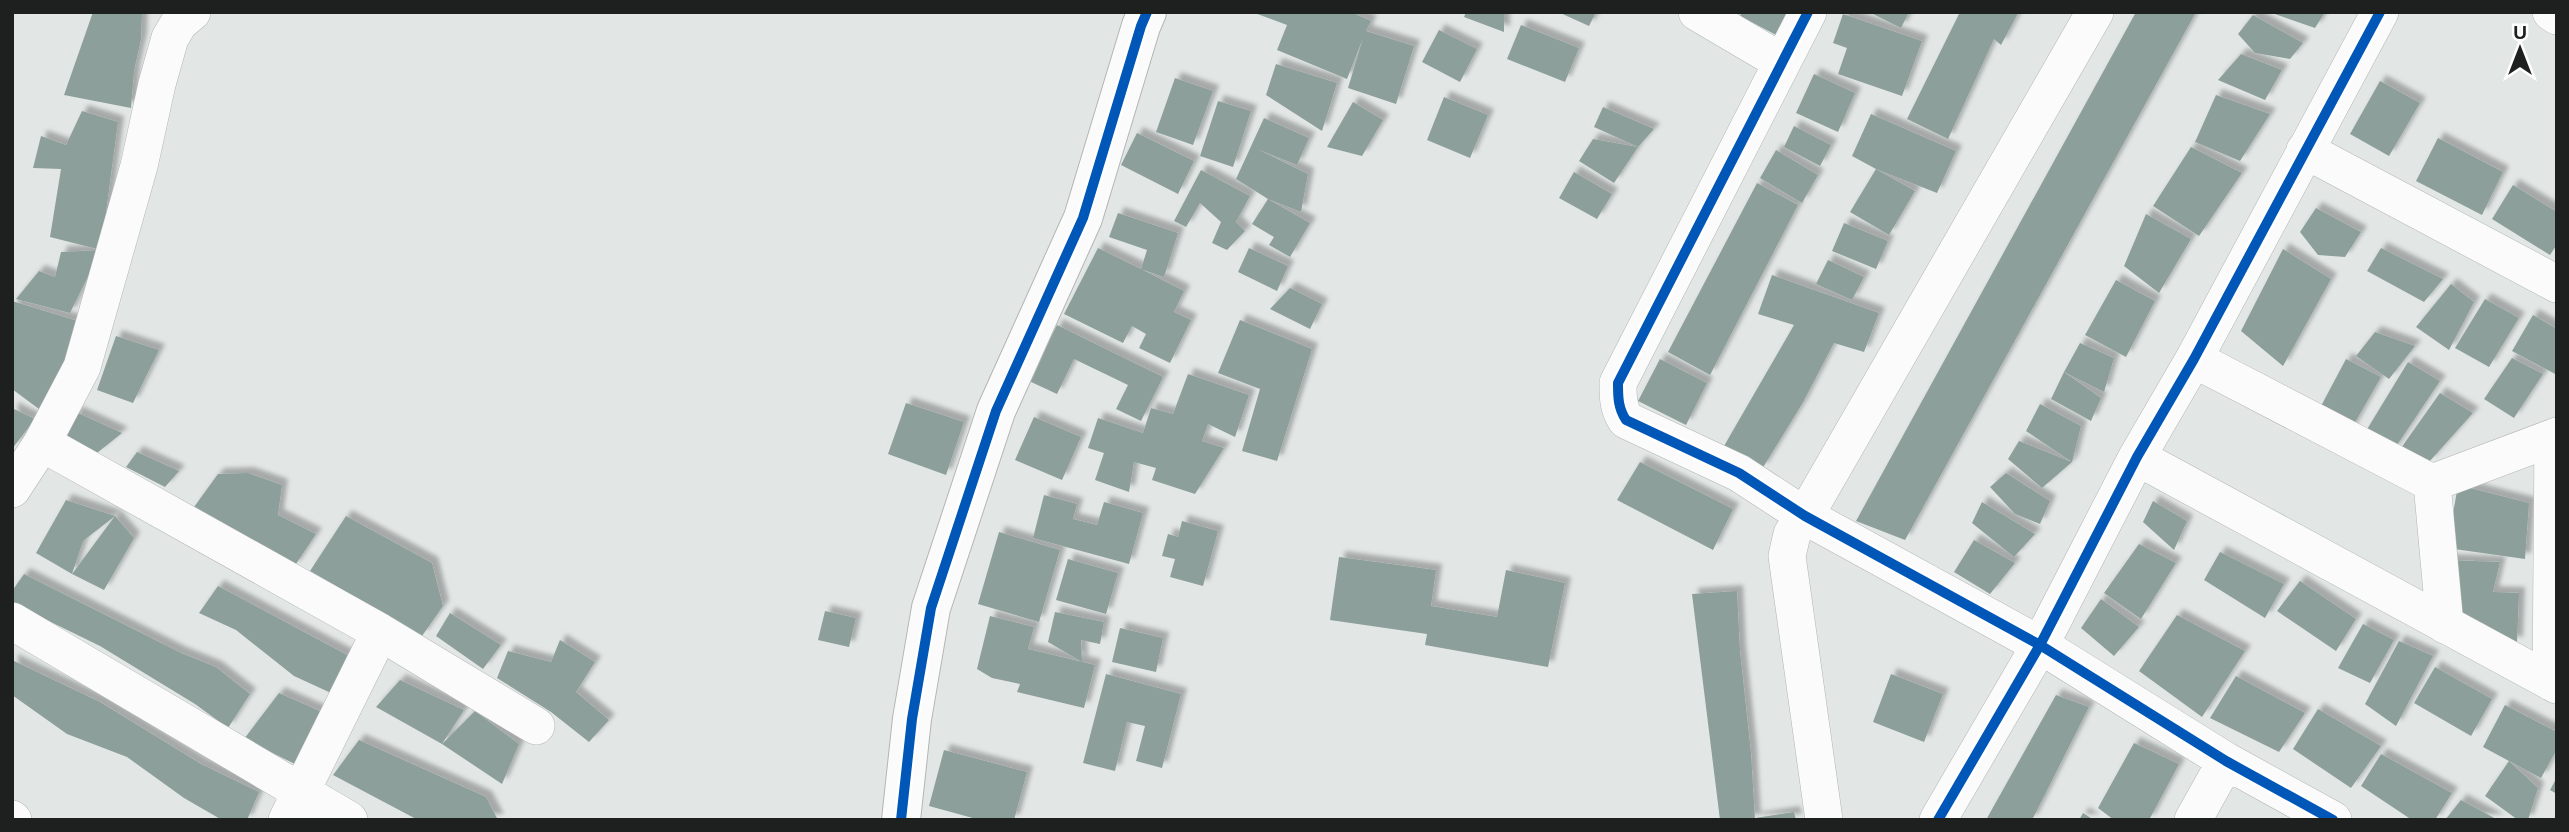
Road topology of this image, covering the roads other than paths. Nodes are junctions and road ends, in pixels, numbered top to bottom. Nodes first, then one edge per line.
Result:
1 (192, 12) edge
2 (1147, 12) edge
3 (1697, 12) edge
4 (1808, 12) edge
5 (2095, 12) edge
6 (2380, 12) edge
7 (2551, 12) edge
8 (2557, 16) edge
9 (1782, 62) junction
10 (2305, 150) junction
11 (2557, 284) edge
12 (2194, 359) junction
13 (2555, 437) edge
14 (42, 443) junction
15 (2137, 457) junction
16 (2432, 483) junction
17 (12, 489) edge
18 (1805, 516) junction
19 (12, 621) edge
20 (2445, 625) junction
21 (380, 632) junction
22 (2040, 646) junction
23 (2554, 684) edge
24 (536, 726) dead end
25 (2226, 761) junction
26 (293, 806) edge
27 (349, 820) edge
28 (901, 820) edge
29 (1824, 820) edge
30 (1938, 820) edge
31 (2193, 820) edge
32 (2333, 820) edge

1 - 14 street
2 - 28 street
3 - 9 street
4 - 9 street
5 - 18 street
6 - 10 street
7 - 8 street
9 - 18 street
10 - 11 street
10 - 12 street
12 - 15 street
12 - 16 street
13 - 16 street
13 - 23 street
14 - 17 street
14 - 21 street
15 - 20 street
15 - 22 street
16 - 20 street
18 - 22 street
18 - 29 street
19 - 26 street
20 - 23 street
21 - 24 street
21 - 26 street
22 - 25 street
22 - 30 street
25 - 31 street
25 - 32 street
26 - 27 street

